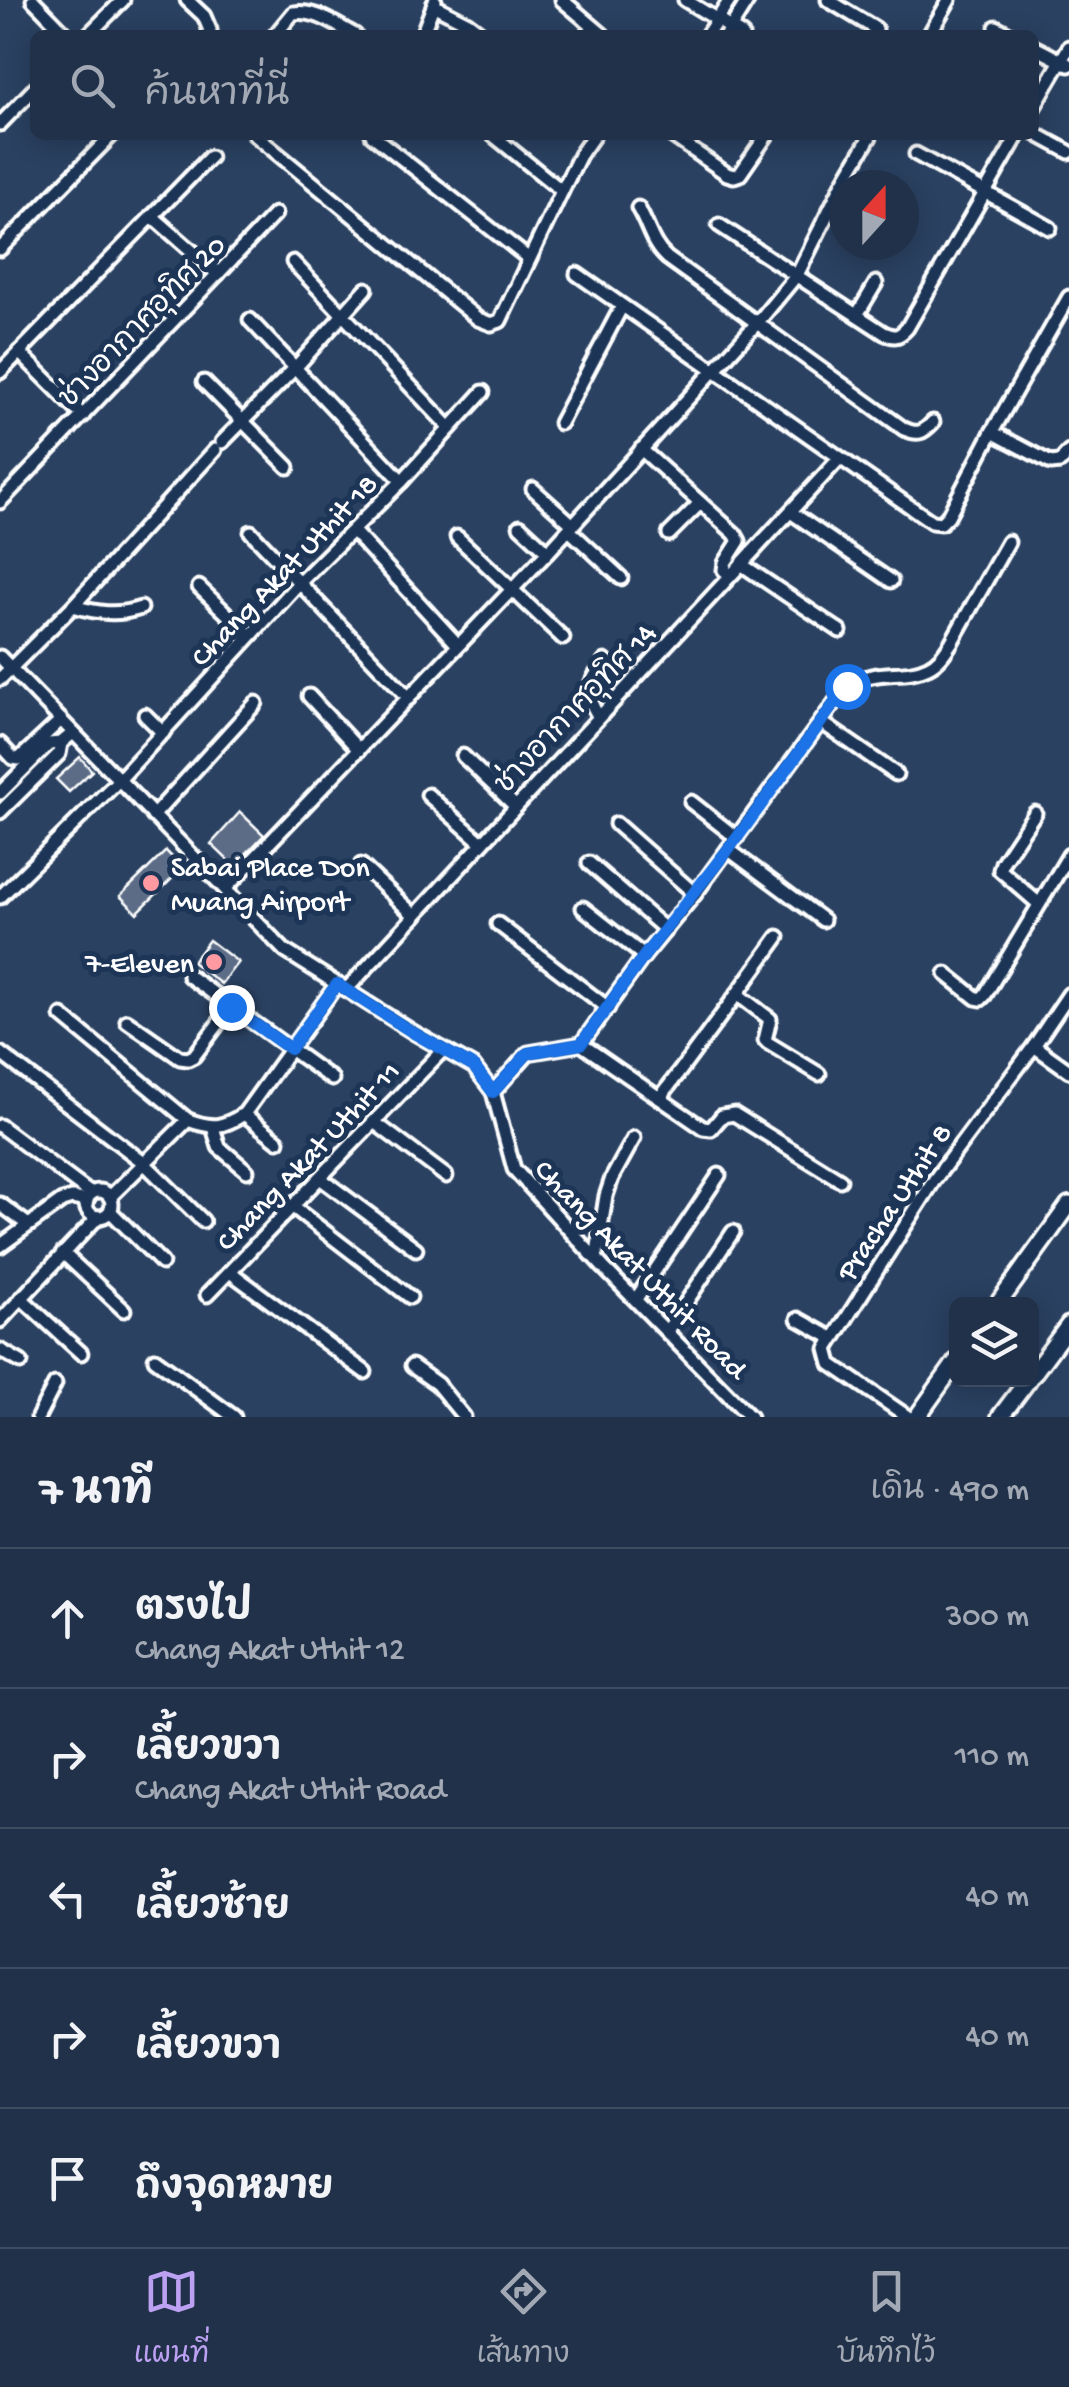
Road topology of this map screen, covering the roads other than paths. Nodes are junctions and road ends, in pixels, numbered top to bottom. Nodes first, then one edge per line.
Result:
1 (33, 0) edge
2 (123, 0) edge
3 (187, 0) edge
4 (562, 0) edge
5 (685, 0) edge
6 (730, 0) edge
7 (748, 0) edge
8 (828, 0) edge
9 (949, 0) edge
10 (434, 3) edge
11 (718, 20) junction
12 (996, 27) dead end
13 (876, 29) dead end
14 (63, 30) edge
15 (93, 30) edge
16 (210, 30) edge
17 (279, 30) edge
18 (346, 30) edge
19 (424, 30) edge
20 (477, 30) edge
21 (597, 30) edge
22 (711, 30) edge
23 (730, 30) edge
24 (734, 30) edge
25 (932, 30) edge
26 (1002, 30) edge
27 (1069, 47) edge
28 (1039, 50) edge
29 (1065, 63) edge
30 (30, 93) edge
31 (1039, 100) edge
32 (0, 124) edge
33 (1039, 136) edge
34 (107, 140) edge
35 (261, 140) edge
36 (378, 140) edge
37 (499, 140) edge
38 (590, 140) edge
39 (678, 140) edge
40 (764, 140) edge
41 (868, 140) edge
42 (1015, 140) edge
43 (1069, 152) edge
44 (916, 154) dead end
45 (210, 157) dead end
46 (562, 190) junction
47 (984, 192) junction
48 (638, 208) dead end
49 (276, 214) dead end
50 (152, 216) junction
51 (719, 225) dead end
52 (1050, 228) dead end
53 (0, 250) edge
54 (528, 258) junction
55 (293, 262) dead end
56 (218, 274) junction
57 (577, 274) dead end
58 (797, 275) junction
59 (876, 283) dead end
60 (366, 289) dead end
61 (1069, 297) edge
62 (622, 306) junction
63 (343, 315) junction
64 (857, 315) junction
65 (250, 320) dead end
66 (758, 322) junction
67 (19, 352) junction
68 (296, 367) junction
69 (714, 370) junction
70 (0, 372) edge
71 (204, 382) dead end
72 (483, 392) dead end
73 (83, 416) junction
74 (241, 421) junction
75 (933, 422) dead end
76 (560, 423) dead end
77 (450, 428) junction
78 (992, 432) junction
79 (640, 449) junction
80 (1069, 452) edge
81 (839, 459) junction
82 (288, 467) dead end
83 (402, 480) junction
84 (533, 489) dead end
85 (0, 502) edge
86 (700, 503) junction
87 (792, 512) junction
88 (520, 526) dead end
89 (571, 527) junction
90 (353, 531) junction
91 (251, 532) dead end
92 (670, 534) dead end
93 (457, 538) dead end
94 (1008, 542) dead end
95 (548, 552) junction
96 (741, 564) junction
97 (730, 576) junction
98 (621, 578) dead end
99 (892, 580) dead end
100 (299, 583) junction
101 (199, 587) dead end
102 (511, 591) junction
103 (73, 606) junction
104 (140, 608) dead end
105 (840, 630) dead end
106 (250, 636) junction
107 (563, 638) dead end
108 (458, 645) junction
109 (0, 657) edge
110 (606, 661) dead end
111 (11, 668) junction
112 (0, 679) edge
113 (309, 696) dead end
114 (409, 698) junction
115 (256, 703) dead end
116 (145, 715) dead end
117 (599, 717) junction
118 (60, 720) junction
119 (821, 722) junction
120 (163, 732) junction
121 (73, 733) junction
122 (61, 743) junction
123 (0, 744) edge
124 (359, 750) junction
125 (463, 756) dead end
126 (896, 774) dead end
127 (119, 780) junction
128 (0, 792) edge
129 (428, 795) dead end
130 (691, 802) dead end
131 (516, 807) junction
132 (0, 812) edge
133 (1036, 813) dead end
134 (153, 816) junction
135 (616, 824) dead end
136 (737, 838) junction
137 (482, 843) junction
138 (728, 849) junction
139 (1069, 855) edge
140 (589, 863) dead end
141 (360, 866) dead end
142 (224, 889) junction
143 (695, 894) junction
144 (0, 897) edge
145 (1040, 904) junction
146 (583, 908) dead end
147 (415, 916) junction
148 (823, 920) dead end
149 (498, 924) dead end
150 (666, 930) junction
151 (778, 937) dead end
152 (644, 956) junction
153 (946, 974) dead end
154 (189, 976) dead end
155 (342, 987) junction
156 (737, 994) junction
157 (1069, 994) edge
158 (231, 1007) junction
159 (608, 1008) junction
160 (62, 1016) dead end
161 (128, 1022) dead end
162 (581, 1044) junction
163 (1034, 1046) junction
164 (290, 1049) junction
165 (443, 1050) junction
166 (0, 1053) edge
167 (1069, 1071) edge
168 (819, 1074) dead end
169 (332, 1079) dead end
170 (493, 1092) junction
171 (660, 1098) junction
172 (244, 1114) junction
173 (188, 1120) junction
174 (374, 1122) junction
175 (0, 1126) edge
176 (213, 1127) junction
177 (634, 1138) dead end
178 (278, 1141) dead end
179 (144, 1163) junction
180 (247, 1171) dead end
181 (719, 1174) dead end
182 (446, 1176) dead end
183 (320, 1178) junction
184 (840, 1180) dead end
185 (89, 1198) junction
186 (0, 1204) edge
187 (110, 1204) junction
188 (1069, 1205) edge
189 (293, 1207) junction
190 (98, 1217) junction
191 (203, 1220) dead end
192 (27, 1224) junction
193 (733, 1232) dead end
194 (0, 1246) edge
195 (416, 1249) dead end
196 (63, 1252) junction
197 (596, 1258) junction
198 (162, 1263) dead end
199 (230, 1272) junction
200 (207, 1296) dead end
201 (410, 1297) dead end
202 (1003, 1297) edge
203 (21, 1298) junction
204 (636, 1299) junction
205 (124, 1310) dead end
206 (798, 1319) dead end
207 (0, 1321) edge
208 (1069, 1324) edge
209 (667, 1331) junction
210 (832, 1338) junction
211 (0, 1350) edge
212 (82, 1353) dead end
213 (156, 1360) dead end
214 (20, 1362) dead end
215 (1039, 1365) edge
216 (412, 1366) dead end
217 (365, 1372) dead end
218 (949, 1372) edge
219 (54, 1384) dead end
220 (1022, 1387) edge
221 (40, 1412) edge
222 (456, 1414) edge
223 (54, 1417) edge
224 (234, 1417) edge
225 (750, 1417) edge
226 (908, 1417) edge
227 (917, 1417) edge
228 (1000, 1417) edge

1 - 14 street
2 - 15 street
3 - 16 street
4 - 21 street
5 - 11 street
6 - 11 street
7 - 24 street
8 - 13 street
9 - 25 street
10 - 19 street
10 - 20 street
11 - 22 street
11 - 23 street
12 - 26 street
17 - 18 street
27 - 29 street
28 - 29 street
29 - 31 street
30 - 32 street
33 - 43 street
34 - 53 street
35 - 54 street
36 - 54 street
37 - 46 street
38 - 46 street
39 - 40 street
41 - 58 street
42 - 47 street
44 - 47 street
45 - 50 street
46 - 54 street
47 - 52 street
47 - 64 street
48 - 66 street
49 - 56 street, ช่างอากาศอุทิศ 20
50 - 56 street
50 - 67 street
51 - 58 street
55 - 63 street
56 - 73 street, ช่างอากาศอุทิศ 20
57 - 62 street
58 - 64 street
58 - 66 street
59 - 64 street
60 - 63 street
61 - 78 street
62 - 69 street
62 - 76 street
63 - 68 street
63 - 77 street
65 - 68 street
66 - 69 street
66 - 75 street
67 - 70 street
67 - 73 street
68 - 74 street
68 - 83 street
69 - 79 street
69 - 81 street
71 - 74 street
72 - 77 street, Chang Akat Uthit 18
73 - 85 street, ช่างอากาศอุทิศ 20
74 - 82 street
74 - 103 street
77 - 83 street, Chang Akat Uthit 18
78 - 80 street
78 - 81 street
79 - 86 street
79 - 89 street
81 - 87 street, ช่างอากาศอุทิศ 14
83 - 90 street, Chang Akat Uthit 18
84 - 89 street
86 - 92 street
86 - 97 street
87 - 96 street, ช่างอากาศอุทิศ 14
87 - 99 street
88 - 95 street
89 - 95 street
89 - 98 street
90 - 100 street, Chang Akat Uthit 18
90 - 108 street
91 - 100 street
93 - 102 street
94 - 119 street
95 - 102 street
96 - 97 street, ช่างอากาศอุทิศ 14
96 - 105 street
97 - 117 street, ช่างอากาศอุทิศ 14
100 - 106 street, Chang Akat Uthit 18
100 - 114 street
101 - 106 street
102 - 107 street
102 - 108 street
103 - 104 street
103 - 111 street
106 - 120 street, Chang Akat Uthit 18
108 - 114 street
109 - 111 street
110 - 117 street
111 - 112 street
111 - 118 street
113 - 124 street
114 - 124 street
115 - 134 street
116 - 120 street
117 - 131 street, ช่างอากาศอุทิศ 14
118 - 121 street
118 - 123 street
119 - 126 street
119 - 136 street
120 - 127 street, Chang Akat Uthit 18
121 - 122 street
121 - 127 street
122 - 128 street
122 - 132 street
124 - 142 street
125 - 131 street
127 - 134 street
127 - 144 street, Chang Akat Uthit 18
129 - 137 street
130 - 136 street
131 - 137 street, ช่างอากาศอุทิศ 14
133 - 145 street
134 - 142 street
135 - 143 street
136 - 138 street
137 - 147 street, ช่างอากาศอุทิศ 14
138 - 143 street
138 - 148 street
139 - 145 street
140 - 150 street
141 - 147 street
142 - 155 street
143 - 150 street
145 - 153 street
146 - 152 street
147 - 155 street, ช่างอากาศอุทิศ 14
149 - 159 street
150 - 152 street
151 - 156 street
152 - 159 street
154 - 158 street
155 - 164 street, ช่างอากาศอุทิศ 14
155 - 165 street
156 - 168 street
156 - 171 street
157 - 163 street, Pracha Uthit 8
158 - 161 street
158 - 164 street
159 - 162 street
160 - 173 street
162 - 170 street
162 - 171 street
163 - 167 street
163 - 210 street, Pracha Uthit 8
164 - 169 street
164 - 172 street, ช่างอากาศอุทิศ 14
165 - 170 street
165 - 174 street, Chang Akat Uthit 11
166 - 179 street
170 - 197 street, Chang Akat Uthit Road
171 - 184 street
172 - 176 street
172 - 178 street
173 - 176 street
173 - 179 street
174 - 182 street
174 - 183 street, Chang Akat Uthit 11
175 - 185 street
176 - 180 street
177 - 197 street
179 - 187 street
179 - 191 street
181 - 204 street
183 - 189 street, Chang Akat Uthit 11
183 - 195 street
185 - 187 street
185 - 190 street
185 - 192 street
186 - 192 street
187 - 190 street
187 - 198 street
188 - 202 street
189 - 199 street, Chang Akat Uthit 11
189 - 201 street
190 - 196 street
192 - 194 street
193 - 209 street
196 - 203 street
196 - 205 street
197 - 204 street, Chang Akat Uthit Road
199 - 200 street, Chang Akat Uthit 11
199 - 217 street
203 - 207 street
203 - 212 street
204 - 209 street, Chang Akat Uthit Road
206 - 210 street
208 - 215 street
209 - 225 street, Chang Akat Uthit Road
210 - 226 street
211 - 214 street
213 - 224 street
216 - 222 street
218 - 227 street
219 - 221 street
220 - 228 street
221 - 223 street

